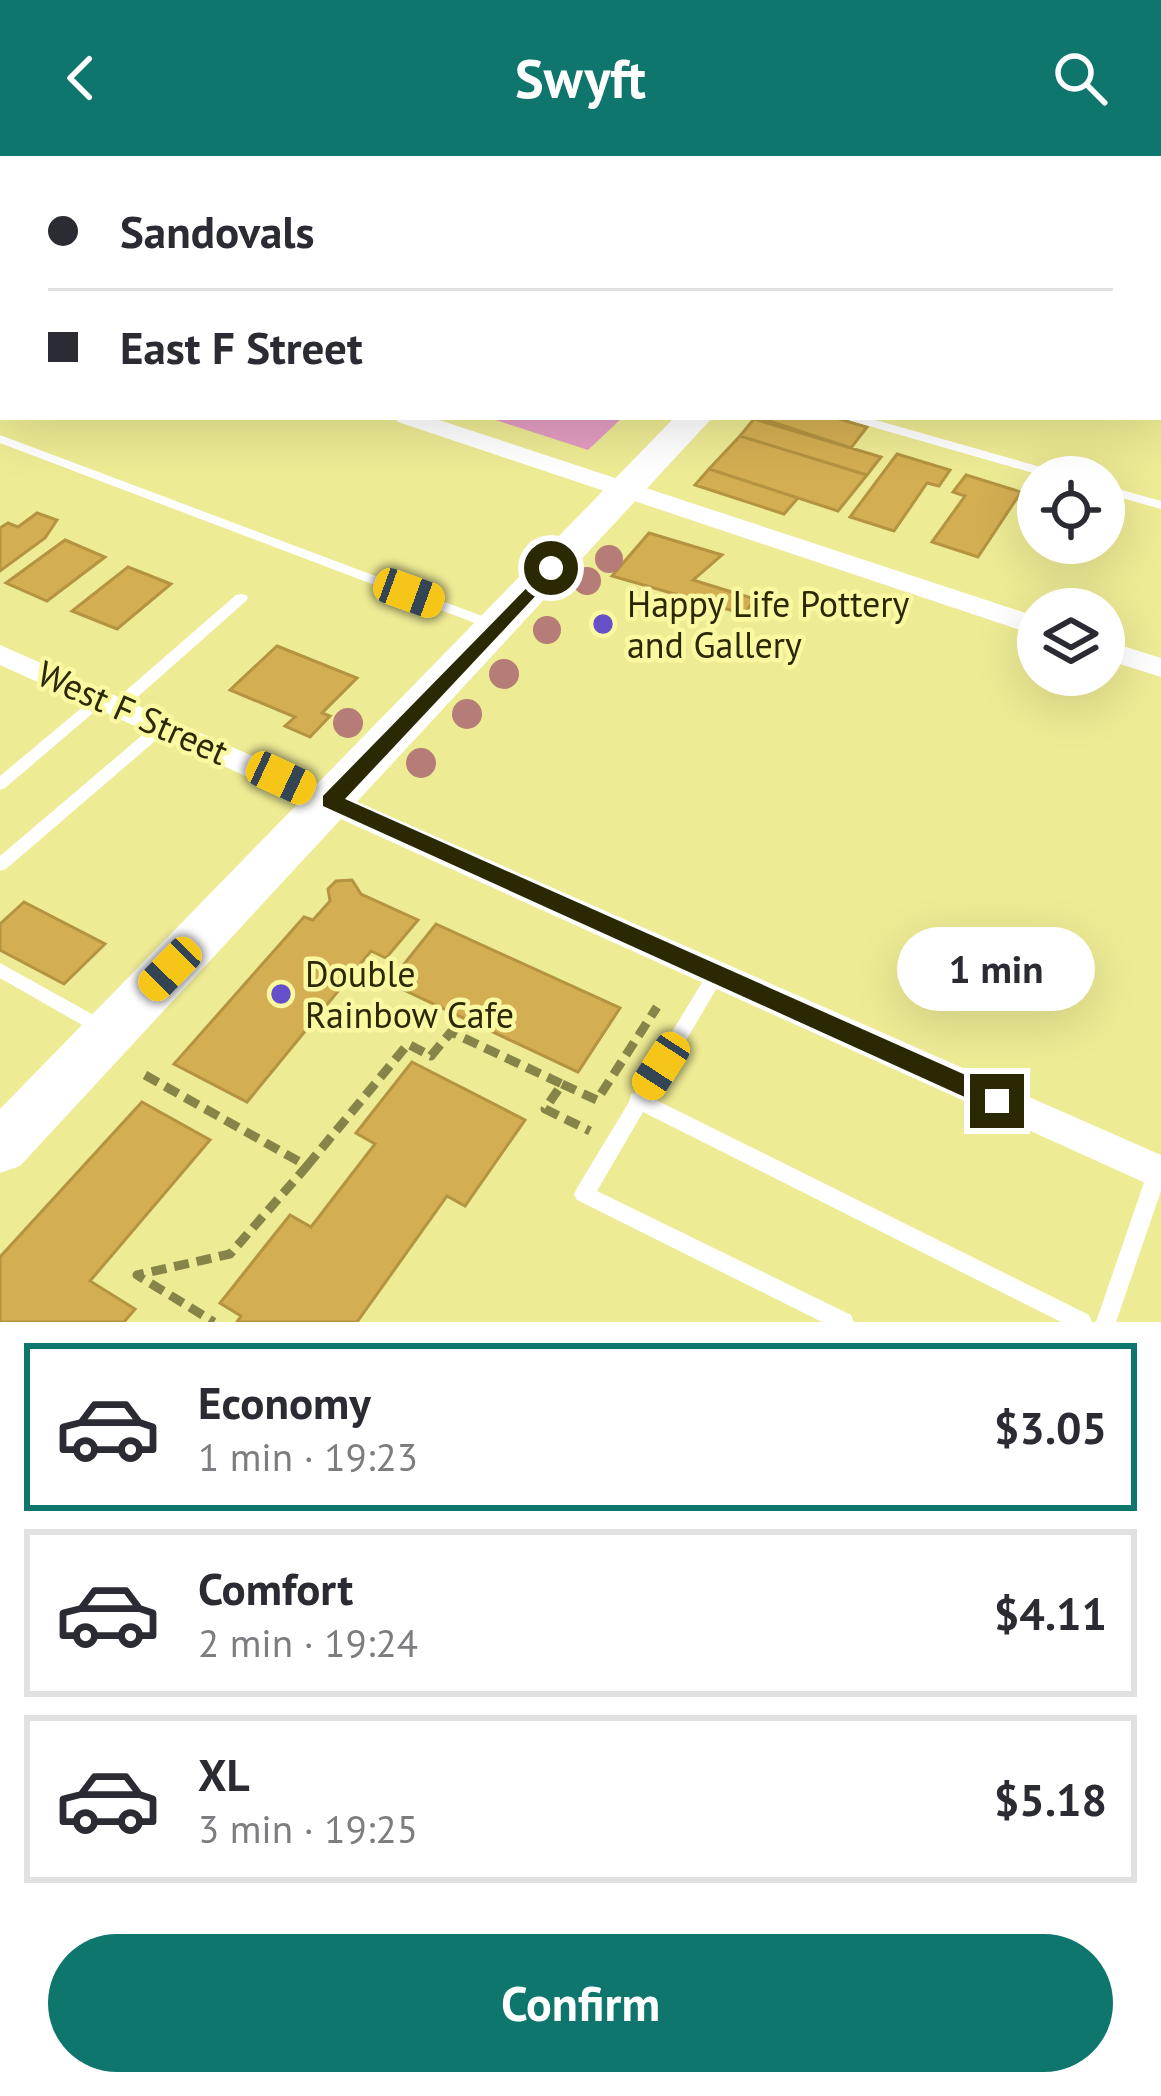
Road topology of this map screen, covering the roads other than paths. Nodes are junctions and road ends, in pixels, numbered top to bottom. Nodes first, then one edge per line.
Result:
1 (415, 420) edge
2 (692, 420) edge
3 (862, 420) edge
4 (0, 439) edge
5 (1017, 464) edge
6 (626, 490) junction
7 (1125, 495) edge
8 (1161, 506) edge
9 (241, 598) dead end
10 (1017, 620) edge
11 (496, 626) junction
12 (0, 654) edge
13 (1125, 656) edge
14 (1161, 668) edge
15 (110, 701) junction
16 (164, 724) junction
17 (0, 784) edge
18 (331, 801) junction
19 (0, 865) edge
20 (0, 970) edge
21 (715, 976) junction
22 (110, 1032) junction
23 (638, 1100) junction
24 (0, 1148) edge
25 (1159, 1172) edge
26 (844, 1322) edge
27 (1082, 1322) edge
28 (1106, 1322) edge

1 - 6 street
2 - 6 main road
3 - 5 lane
4 - 11 lane
6 - 10 street
6 - 11 main road
7 - 8 lane
9 - 15 lane
11 - 18 main road
12 - 15 street, West F Street
13 - 14 street
15 - 16 street, West F Street
15 - 17 lane
16 - 18 street, West F Street
16 - 19 lane
18 - 21 street, West F Street
18 - 22 main road
20 - 22 lane
21 - 23 lane
21 - 25 street, West F Street
22 - 24 main road
23 - 26 lane
23 - 27 lane
25 - 28 lane

